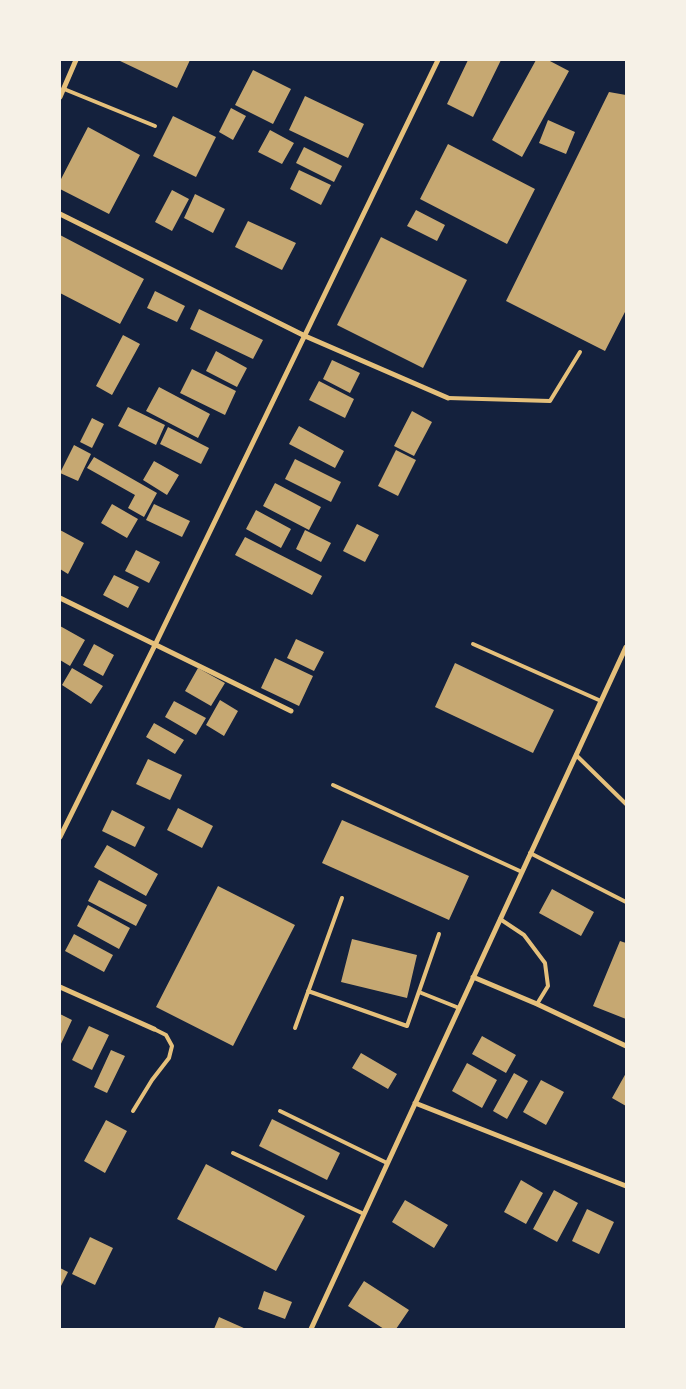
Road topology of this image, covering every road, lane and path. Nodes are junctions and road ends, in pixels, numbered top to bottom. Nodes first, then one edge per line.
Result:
1 (76, 60) edge
2 (438, 60) edge
3 (64, 89) junction
4 (60, 97) edge
5 (155, 126) dead end
6 (60, 214) edge
7 (306, 336) junction
8 (580, 352) dead end
9 (448, 398) joint
10 (60, 598) edge
11 (473, 644) dead end
12 (155, 645) junction
13 (626, 647) edge
14 (601, 701) junction
15 (291, 711) dead end
16 (576, 755) junction
17 (333, 785) dead end
18 (626, 804) edge
19 (60, 836) edge
20 (530, 853) junction
21 (522, 872) junction
22 (342, 898) dead end
23 (626, 902) edge
24 (500, 919) junction
25 (439, 934) dead end
26 (473, 978) junction
27 (60, 987) edge
28 (308, 991) junction
29 (419, 992) junction
30 (536, 1004) junction
31 (459, 1008) junction
32 (295, 1028) dead end
33 (154, 1029) joint
34 (626, 1046) edge
35 (415, 1103) junction
36 (133, 1111) dead end
37 (280, 1111) dead end
38 (233, 1153) dead end
39 (387, 1163) junction
40 (626, 1186) edge
41 (364, 1214) junction
42 (312, 1329) edge

1 - 3 street
2 - 7 street
3 - 4 street
3 - 5 lane
6 - 7 street
7 - 9 street
7 - 12 street
8 - 9 lane
10 - 12 street
11 - 14 lane
12 - 15 street
12 - 19 street
13 - 14 street
14 - 16 street
16 - 18 lane
16 - 20 street
17 - 21 lane
20 - 21 street
20 - 23 lane
21 - 24 street
22 - 28 lane
24 - 26 street
24 - 30 lane
25 - 29 lane
26 - 30 street
26 - 31 street
27 - 33 street
28 - 29 lane
28 - 32 lane
29 - 31 lane
30 - 34 street
31 - 35 street
33 - 36 lane
35 - 39 street
35 - 40 street
37 - 39 lane
38 - 41 lane
39 - 41 street
41 - 42 street

